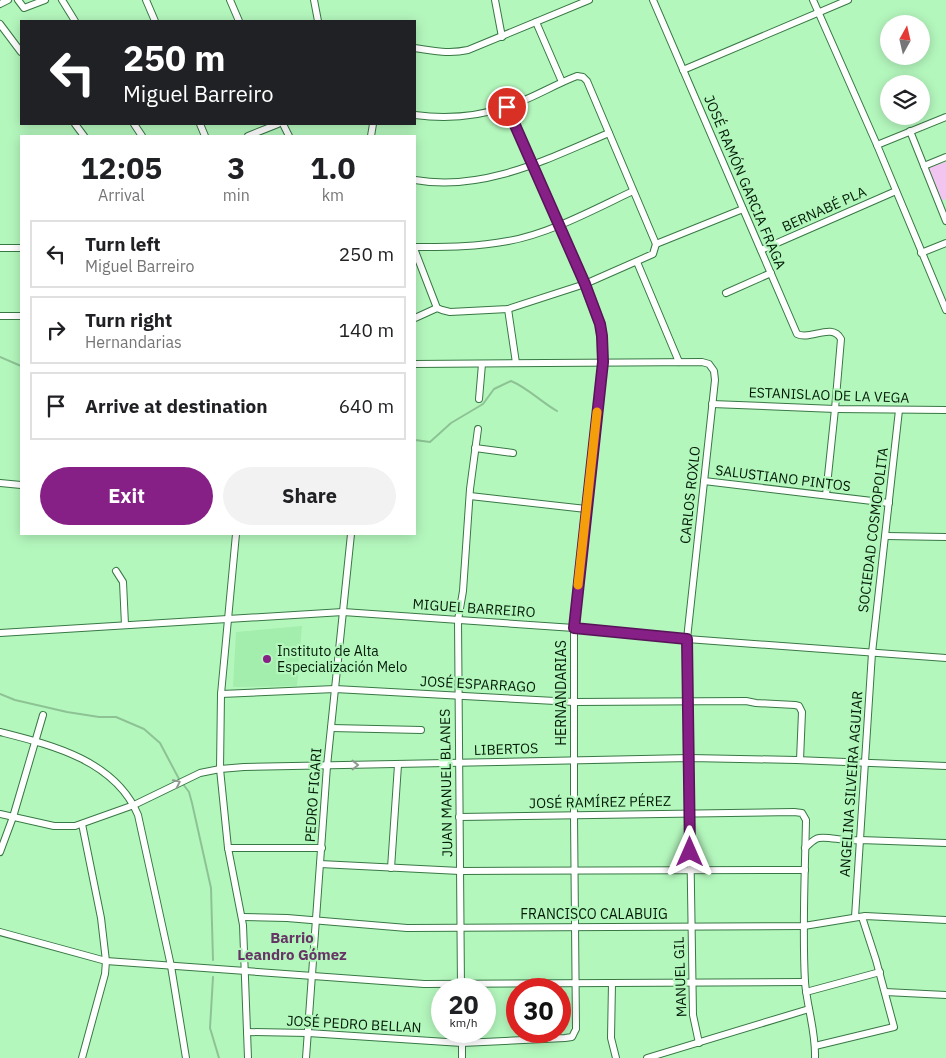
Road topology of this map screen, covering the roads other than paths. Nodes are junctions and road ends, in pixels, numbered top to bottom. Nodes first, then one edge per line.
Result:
1 (8, 0) edge
2 (18, 0) edge
3 (45, 0) edge
4 (62, 0) edge
5 (146, 0) edge
6 (230, 0) edge
7 (314, 0) edge
8 (495, 0) edge
9 (589, 0) edge
10 (653, 0) edge
11 (812, 0) edge
12 (848, 0) edge
13 (0, 4) edge
14 (818, 13) junction
15 (74, 20) edge
16 (155, 20) edge
17 (239, 20) edge
18 (318, 20) edge
19 (536, 22) junction
20 (0, 24) edge
21 (502, 37) junction
22 (416, 48) edge
23 (20, 51) edge
24 (683, 70) junction
25 (562, 82) junction
26 (507, 107) junction
27 (416, 115) edge
28 (946, 117) edge
29 (276, 125) edge
30 (910, 131) junction
31 (609, 134) junction
32 (250, 135) edge
33 (877, 145) junction
34 (946, 157) edge
35 (532, 165) junction
36 (924, 166) junction
37 (416, 180) edge
38 (633, 191) junction
39 (896, 192) junction
40 (943, 205) edge
41 (743, 209) junction
42 (946, 221) edge
43 (559, 226) junction
44 (946, 243) edge
45 (656, 244) junction
46 (416, 247) edge
47 (0, 248) edge
48 (20, 248) edge
49 (761, 250) junction
50 (921, 253) junction
51 (416, 255) edge
52 (637, 262) junction
53 (422, 270) junction
54 (416, 273) edge
55 (771, 273) junction
56 (585, 284) junction
57 (726, 293) dead end
58 (437, 308) junction
59 (508, 309) junction
60 (946, 310) edge
61 (0, 316) edge
62 (20, 316) edge
63 (416, 318) edge
64 (603, 362) junction
65 (679, 362) junction
66 (416, 364) edge
67 (482, 364) junction
68 (516, 364) junction
69 (479, 399) dead end
70 (712, 404) junction
71 (835, 408) junction
72 (900, 410) junction
73 (946, 410) edge
74 (478, 429) dead end
75 (476, 448) junction
76 (513, 453) dead end
77 (704, 481) junction
78 (0, 483) edge
79 (20, 485) edge
80 (826, 495) junction
81 (470, 496) junction
82 (889, 503) junction
83 (586, 509) junction
84 (236, 535) edge
85 (351, 535) edge
86 (886, 536) junction
87 (946, 537) edge
88 (116, 571) dead end
89 (343, 612) junction
90 (228, 619) junction
91 (458, 620) junction
92 (125, 625) junction
93 (574, 628) junction
94 (0, 633) edge
95 (687, 639) junction
96 (872, 653) junction
97 (946, 658) edge
98 (335, 689) junction
99 (221, 694) junction
100 (458, 695) junction
101 (687, 701) junction
102 (574, 702) junction
103 (43, 715) dead end
104 (331, 728) junction
105 (421, 730) dead end
106 (0, 732) edge
107 (35, 741) junction
108 (690, 758) junction
109 (574, 760) junction
110 (800, 760) junction
111 (458, 763) junction
112 (864, 763) junction
113 (398, 765) junction
114 (327, 766) junction
115 (946, 766) edge
116 (220, 769) junction
117 (134, 805) junction
118 (690, 813) junction
119 (0, 814) edge
120 (574, 816) junction
121 (13, 817) junction
122 (459, 817) junction
123 (82, 824) junction
124 (860, 840) junction
125 (946, 843) edge
126 (228, 848) junction
127 (322, 848) junction
128 (806, 848) junction
129 (0, 852) edge
130 (320, 864) junction
131 (392, 868) junction
132 (805, 870) junction
133 (460, 871) junction
134 (690, 871) junction
135 (575, 872) junction
136 (242, 917) junction
137 (859, 917) junction
138 (316, 920) junction
139 (946, 920) edge
140 (576, 926) junction
141 (804, 926) junction
142 (460, 927) junction
143 (691, 928) junction
144 (0, 932) edge
145 (106, 961) junction
146 (171, 966) junction
147 (245, 972) junction
148 (880, 972) junction
149 (312, 976) junction
150 (460, 978) edge
151 (576, 982) junction
152 (805, 982) junction
153 (612, 983) junction
154 (431, 984) edge
155 (693, 984) junction
156 (496, 985) edge
157 (806, 992) junction
158 (885, 992) junction
159 (946, 996) edge
160 (809, 1009) junction
161 (576, 1029) joint
162 (247, 1032) junction
163 (308, 1033) junction
164 (431, 1041) edge
165 (496, 1041) edge
166 (462, 1043) edge
167 (699, 1043) junction
168 (815, 1046) junction
169 (82, 1058) edge
170 (186, 1058) edge
171 (248, 1058) edge
172 (306, 1058) edge
173 (462, 1058) edge
174 (616, 1058) edge
175 (648, 1058) edge
176 (815, 1058) edge

1 - 13 street
2 - 3 street
4 - 15 street
5 - 16 street
6 - 17 street
7 - 18 street
8 - 21 street
9 - 19 street
10 - 24 street, JOSÉ RAMÓN GARCIA FRAGA
11 - 14 street
12 - 14 street
14 - 24 street
14 - 33 street
19 - 21 street
19 - 25 street
20 - 23 street
21 - 22 street
24 - 41 street, JOSÉ RAMÓN GARCIA FRAGA
25 - 26 street
25 - 31 street
26 - 27 street
26 - 35 street, HERNANDARIAS
28 - 30 street
29 - 32 street
30 - 33 street
30 - 36 street
31 - 35 street
31 - 38 street
33 - 39 street
34 - 36 street
35 - 37 street
35 - 43 street, HERNANDARIAS
36 - 40 street
38 - 43 street
38 - 45 street
39 - 49 street, BERNABÉ PLA
39 - 50 street
40 - 42 street
41 - 45 street
41 - 49 street, JOSÉ RAMÓN GARCIA FRAGA
43 - 46 street
43 - 56 street, HERNANDARIAS
44 - 50 street
45 - 52 street
47 - 48 street
49 - 55 street, JOSÉ RAMÓN GARCIA FRAGA
50 - 60 street
51 - 53 street
52 - 56 street
52 - 65 street
53 - 54 street
53 - 58 street
55 - 57 street
55 - 71 street, JOSÉ RAMÓN GARCIA FRAGA
56 - 59 street
56 - 64 street, HERNANDARIAS
58 - 59 street
58 - 63 street
59 - 68 street
61 - 62 street
64 - 65 street
64 - 68 street
64 - 83 street, HERNANDARIAS
65 - 70 street, CARLOS ROXLO
66 - 67 street
67 - 68 street
67 - 69 street
70 - 71 street, ESTANISLAO DE LA VEGA
70 - 77 street, CARLOS ROXLO
71 - 72 street, ESTANISLAO DE LA VEGA
71 - 80 street
72 - 73 street, ESTANISLAO DE LA VEGA
72 - 82 street, SOCIEDAD COSMOPOLITA
74 - 75 street, JUAN MANUEL BLANES
75 - 76 street
75 - 81 street, JUAN MANUEL BLANES
77 - 80 street, SALUSTIANO PINTOS
77 - 95 street, CARLOS ROXLO
78 - 79 street
80 - 82 street, SALUSTIANO PINTOS
81 - 83 street
81 - 91 street, JUAN MANUEL BLANES
82 - 86 street, SOCIEDAD COSMOPOLITA
83 - 93 street, HERNANDARIAS
84 - 90 street
85 - 89 street, PEDRO FIGARI
86 - 87 street
86 - 96 street, SOCIEDAD COSMOPOLITA
88 - 92 street
89 - 90 street, MIGUEL BARREIRO
89 - 91 street, MIGUEL BARREIRO
89 - 98 street, PEDRO FIGARI
90 - 92 street, MIGUEL BARREIRO
90 - 99 street
91 - 93 street, MIGUEL BARREIRO
91 - 100 street, JUAN MANUEL BLANES
92 - 94 street, MIGUEL BARREIRO
93 - 95 street, MIGUEL BARREIRO
93 - 102 street, HERNANDARIAS
95 - 96 street, MIGUEL BARREIRO
95 - 101 street, MANUEL GIL
96 - 97 street, MIGUEL BARREIRO
96 - 112 street, ANGELINA SILVEIRA AGUIAR
98 - 99 street, JOSÉ ESPARRAGO
98 - 100 street, JOSÉ ESPARRAGO
98 - 104 street, PEDRO FIGARI
99 - 116 street
100 - 102 street, JOSÉ ESPARRAGO
100 - 111 street, JUAN MANUEL BLANES
101 - 102 street, JOSÉ ESPARRAGO
101 - 108 street, MANUEL GIL
101 - 110 street, JOSÉ ESPARRAGO
102 - 109 street, HERNANDARIAS
103 - 107 street
104 - 105 street
104 - 114 street, PEDRO FIGARI
106 - 107 street
107 - 117 street
107 - 121 street
108 - 109 street, LIBERTOS
108 - 110 street, LIBERTOS
108 - 118 street, MANUEL GIL
109 - 111 street, LIBERTOS
109 - 120 street, HERNANDARIAS
110 - 112 street, LIBERTOS
111 - 113 street, LIBERTOS
111 - 122 street, JUAN MANUEL BLANES
112 - 115 street, LIBERTOS
112 - 124 street, ANGELINA SILVEIRA AGUIAR
114 -> 113 street, LIBERTOS
113 - 131 street
114 - 116 street, LIBERTOS
114 - 127 street, PEDRO FIGARI
117 -> 116 street, LIBERTOS
116 - 126 street
117 - 123 street, LIBERTOS
117 - 146 street
118 - 120 street, JOSÉ RAMÍREZ PÉREZ
118 - 128 street, JOSÉ RAMÍREZ PÉREZ
118 - 134 street, MANUEL GIL
119 - 121 street, LIBERTOS
120 - 122 street, JOSÉ RAMÍREZ PÉREZ
120 - 135 street, HERNANDARIAS
121 - 123 street, LIBERTOS
121 - 129 street
122 - 133 street, JUAN MANUEL BLANES
123 - 145 street
124 - 125 street
124 - 128 street
124 - 137 street, ANGELINA SILVEIRA AGUIAR
126 - 127 street
126 - 136 street
127 - 130 street, PEDRO FIGARI
128 - 132 street
130 - 131 street
130 - 138 street, PEDRO FIGARI
131 - 133 street
132 - 134 street
132 - 141 street
133 - 135 street
133 - 142 street, JUAN MANUEL BLANES
134 - 135 street
134 - 143 street, MANUEL GIL
135 - 140 street, HERNANDARIAS
136 - 138 street, FRANCISCO CALABUIG
136 - 147 street
137 - 139 street, FRANCISCO CALABUIG
137 - 141 street, FRANCISCO CALABUIG
137 - 148 street, ANGELINA SILVEIRA AGUIAR
138 - 142 street, FRANCISCO CALABUIG
138 - 149 street, PEDRO FIGARI
140 - 142 street, FRANCISCO CALABUIG
140 - 143 street, FRANCISCO CALABUIG
140 - 151 street, HERNANDARIAS
141 - 143 street, FRANCISCO CALABUIG
141 - 152 street
142 - 150 street, JUAN MANUEL BLANES
143 - 155 street, MANUEL GIL
144 - 145 street
145 - 146 street
145 - 169 street
146 - 147 street
146 - 170 street
147 - 149 street
147 - 162 street
148 - 157 street
148 - 158 street, ANGELINA SILVEIRA AGUIAR
149 - 154 street
149 - 163 street, PEDRO FIGARI
151 - 153 street
151 - 156 street
151 - 161 street, HERNANDARIAS
152 - 155 street
152 - 157 street
153 - 155 street
153 - 174 street
155 - 167 street, MANUEL GIL
157 - 160 street
158 - 159 street
158 - 168 street, ANGELINA SILVEIRA AGUIAR
160 - 167 street
160 - 168 street
161 - 165 street, JOSÉ PEDRO BELLAN
162 - 163 street, JOSÉ PEDRO BELLAN
162 - 171 street
163 - 164 street, JOSÉ PEDRO BELLAN
163 - 172 street, PEDRO FIGARI
166 - 173 street
167 - 175 street
168 - 176 street

